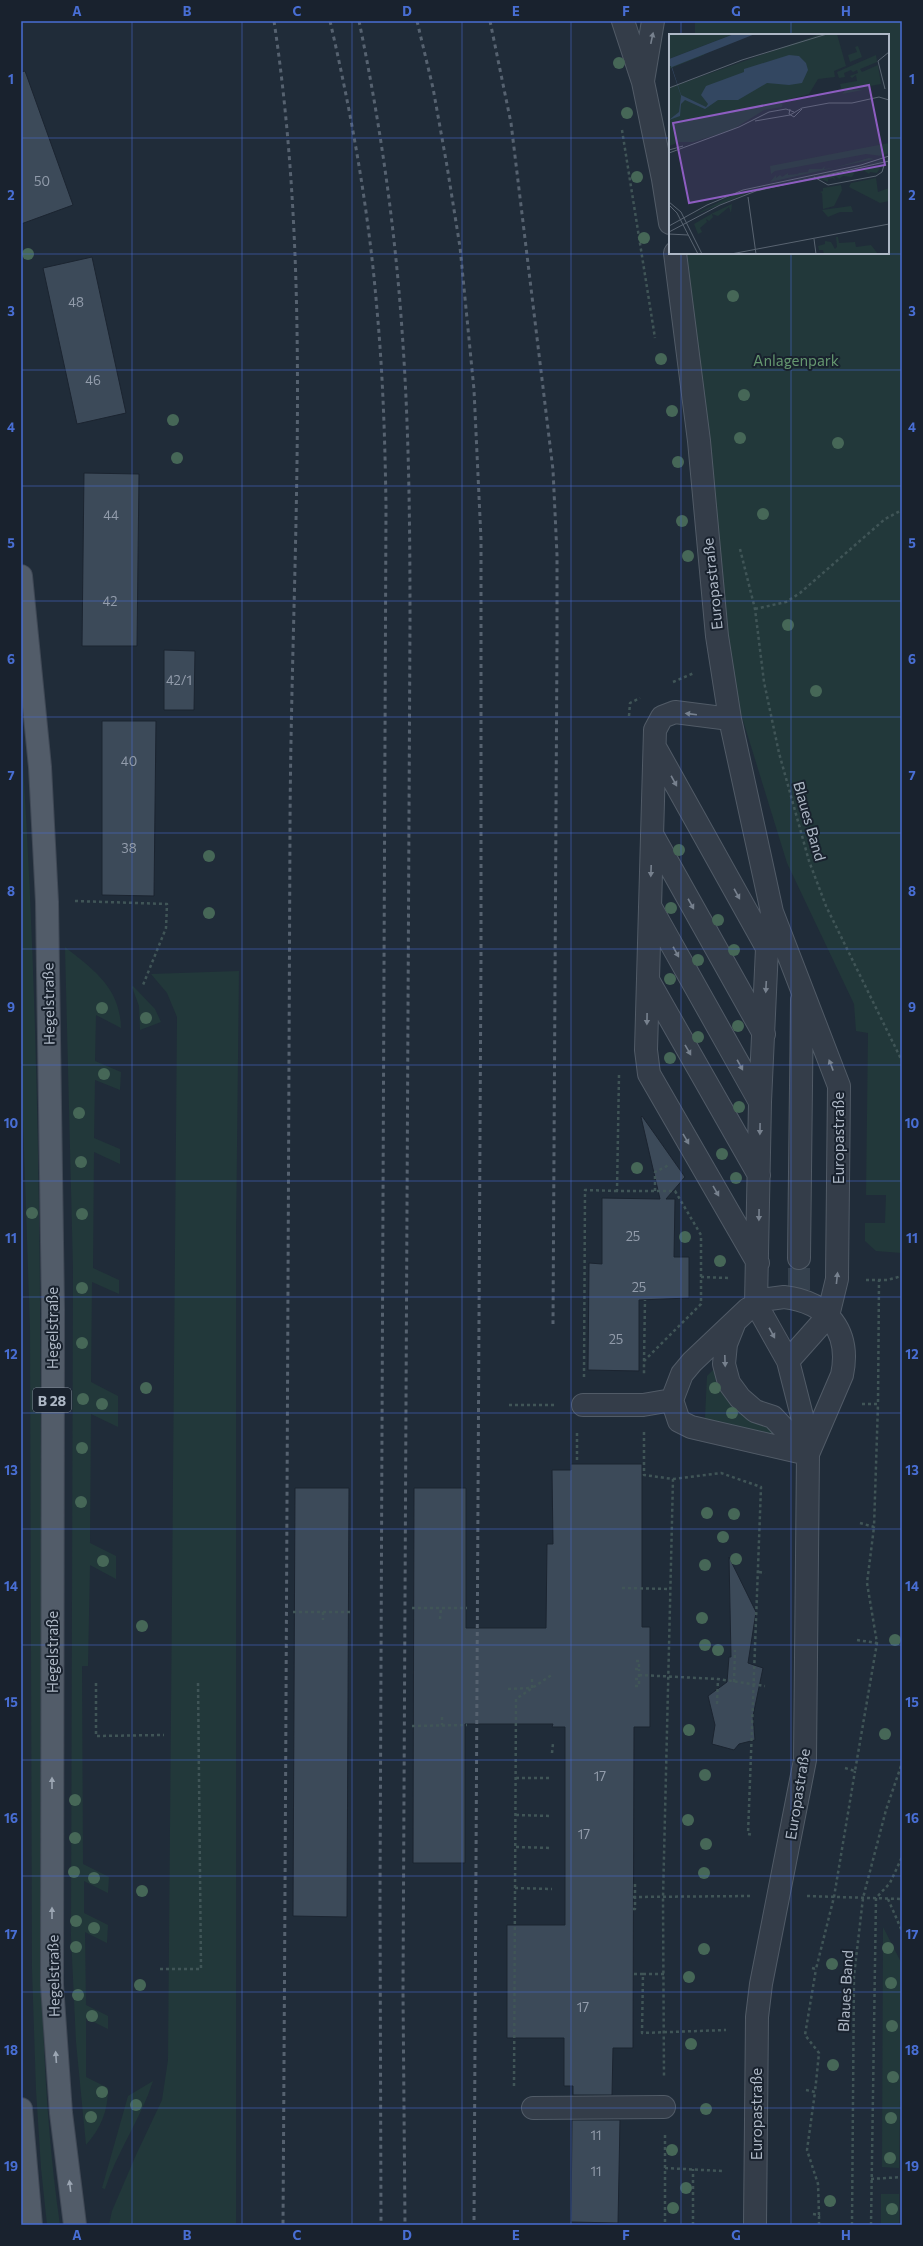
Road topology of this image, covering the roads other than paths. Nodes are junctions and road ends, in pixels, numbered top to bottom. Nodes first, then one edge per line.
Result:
1 (623, 21) edge
2 (653, 21) edge
3 (643, 82) junction
4 (669, 217) edge
5 (675, 254) edge
6 (21, 576) edge
7 (730, 719) junction
8 (655, 747) junction
9 (652, 833) junction
10 (650, 906) junction
11 (772, 912) junction
12 (767, 948) junction
13 (648, 980) junction
14 (803, 989) junction
15 (764, 1034) junction
16 (760, 1102) junction
17 (760, 1176) junction
18 (799, 1258) tunnel mouth
19 (758, 1263) junction
20 (756, 1304) junction
21 (828, 1316) junction
22 (734, 1324) junction
23 (788, 1362) junction
24 (672, 1400) junction
25 (583, 1405) road end
26 (808, 1454) junction
27 (664, 2107) road end
28 (533, 2108) road end
29 (21, 2109) edge
30 (31, 2225) edge
31 (75, 2225) edge
32 (755, 2225) edge

1 - 3 street
3 -> 2 street
3 - 4 street
5 - 7 street, Europastraße
31 -> 6 main road, Hegelstraße / B 28
7 -> 8 street
7 - 11 street, Europastraße
8 - 9 street
8 -> 12 street
9 -> 10 street
9 -> 15 street
10 - 13 street
10 -> 16 street
11 - 12 street, Europastraße
11 - 14 street, Europastraße
12 -> 15 street, Europastraße
13 -> 17 street
13 -> 19 street
14 - 18 street
21 -> 14 street, Europastraße
15 - 16 street, Europastraße
16 -> 17 street, Europastraße
17 -> 19 street, Europastraße
19 - 20 street, Europastraße
20 - 21 street
20 - 22 street
20 -> 23 street, Europastraße
21 - 23 street, Europastraße
21 - 26 street
22 - 24 street
22 -> 26 street
23 - 26 street, Europastraße
24 - 25 street
24 - 26 street
26 - 32 street, Europastraße
27 - 28 street
29 - 30 main road

